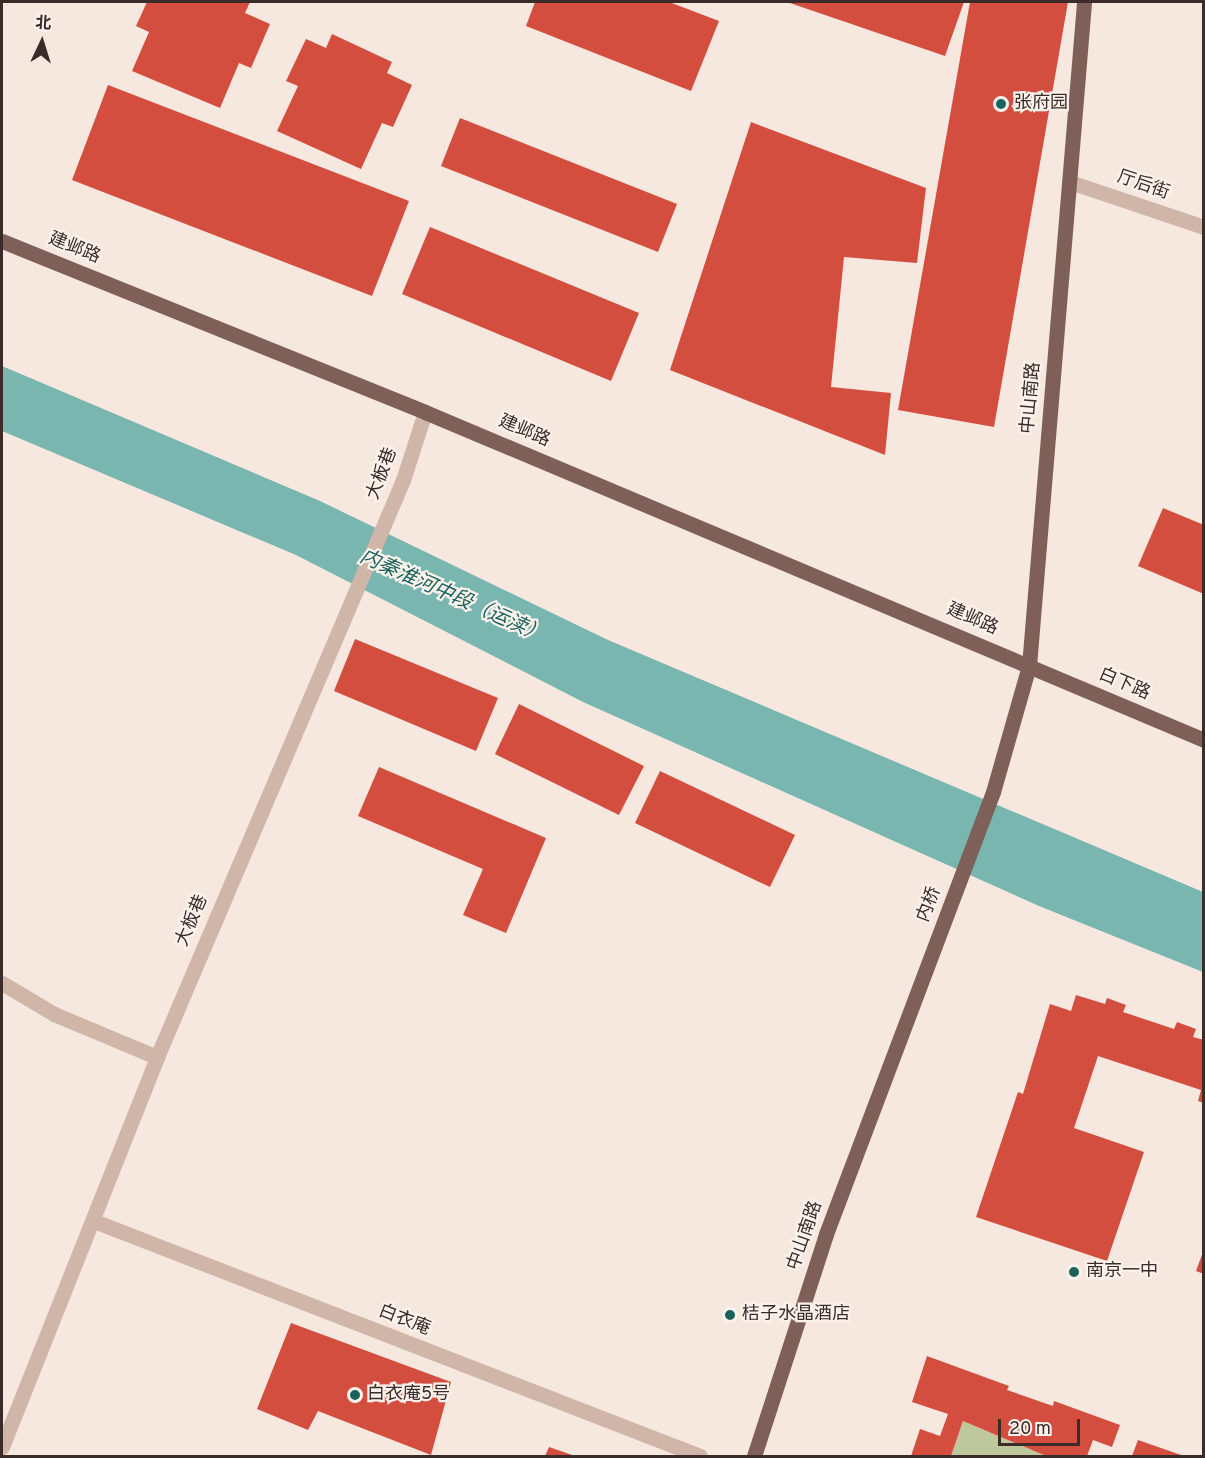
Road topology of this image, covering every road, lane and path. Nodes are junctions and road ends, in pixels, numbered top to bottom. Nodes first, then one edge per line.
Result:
1 (1084, 2) edge
2 (1070, 182) junction
3 (1203, 227) edge
4 (2, 241) edge
5 (425, 412) junction
6 (1029, 666) junction
7 (1203, 740) edge
8 (2, 982) edge
9 (157, 1057) junction
10 (94, 1221) junction
11 (2, 1447) edge
12 (700, 1456) edge
13 (754, 1456) edge

1 - 2 street
2 - 3 street, 厅后街
2 - 6 main road, 中山南路
4 - 5 main road, 建邺路
5 - 6 main road, 建邺路
5 - 9 street, 大板巷
6 - 7 main road, 白下路
6 - 13 street
8 - 9 street
9 - 10 street, 大板巷
10 - 11 street, 大板巷
10 - 12 street, 白衣庵

